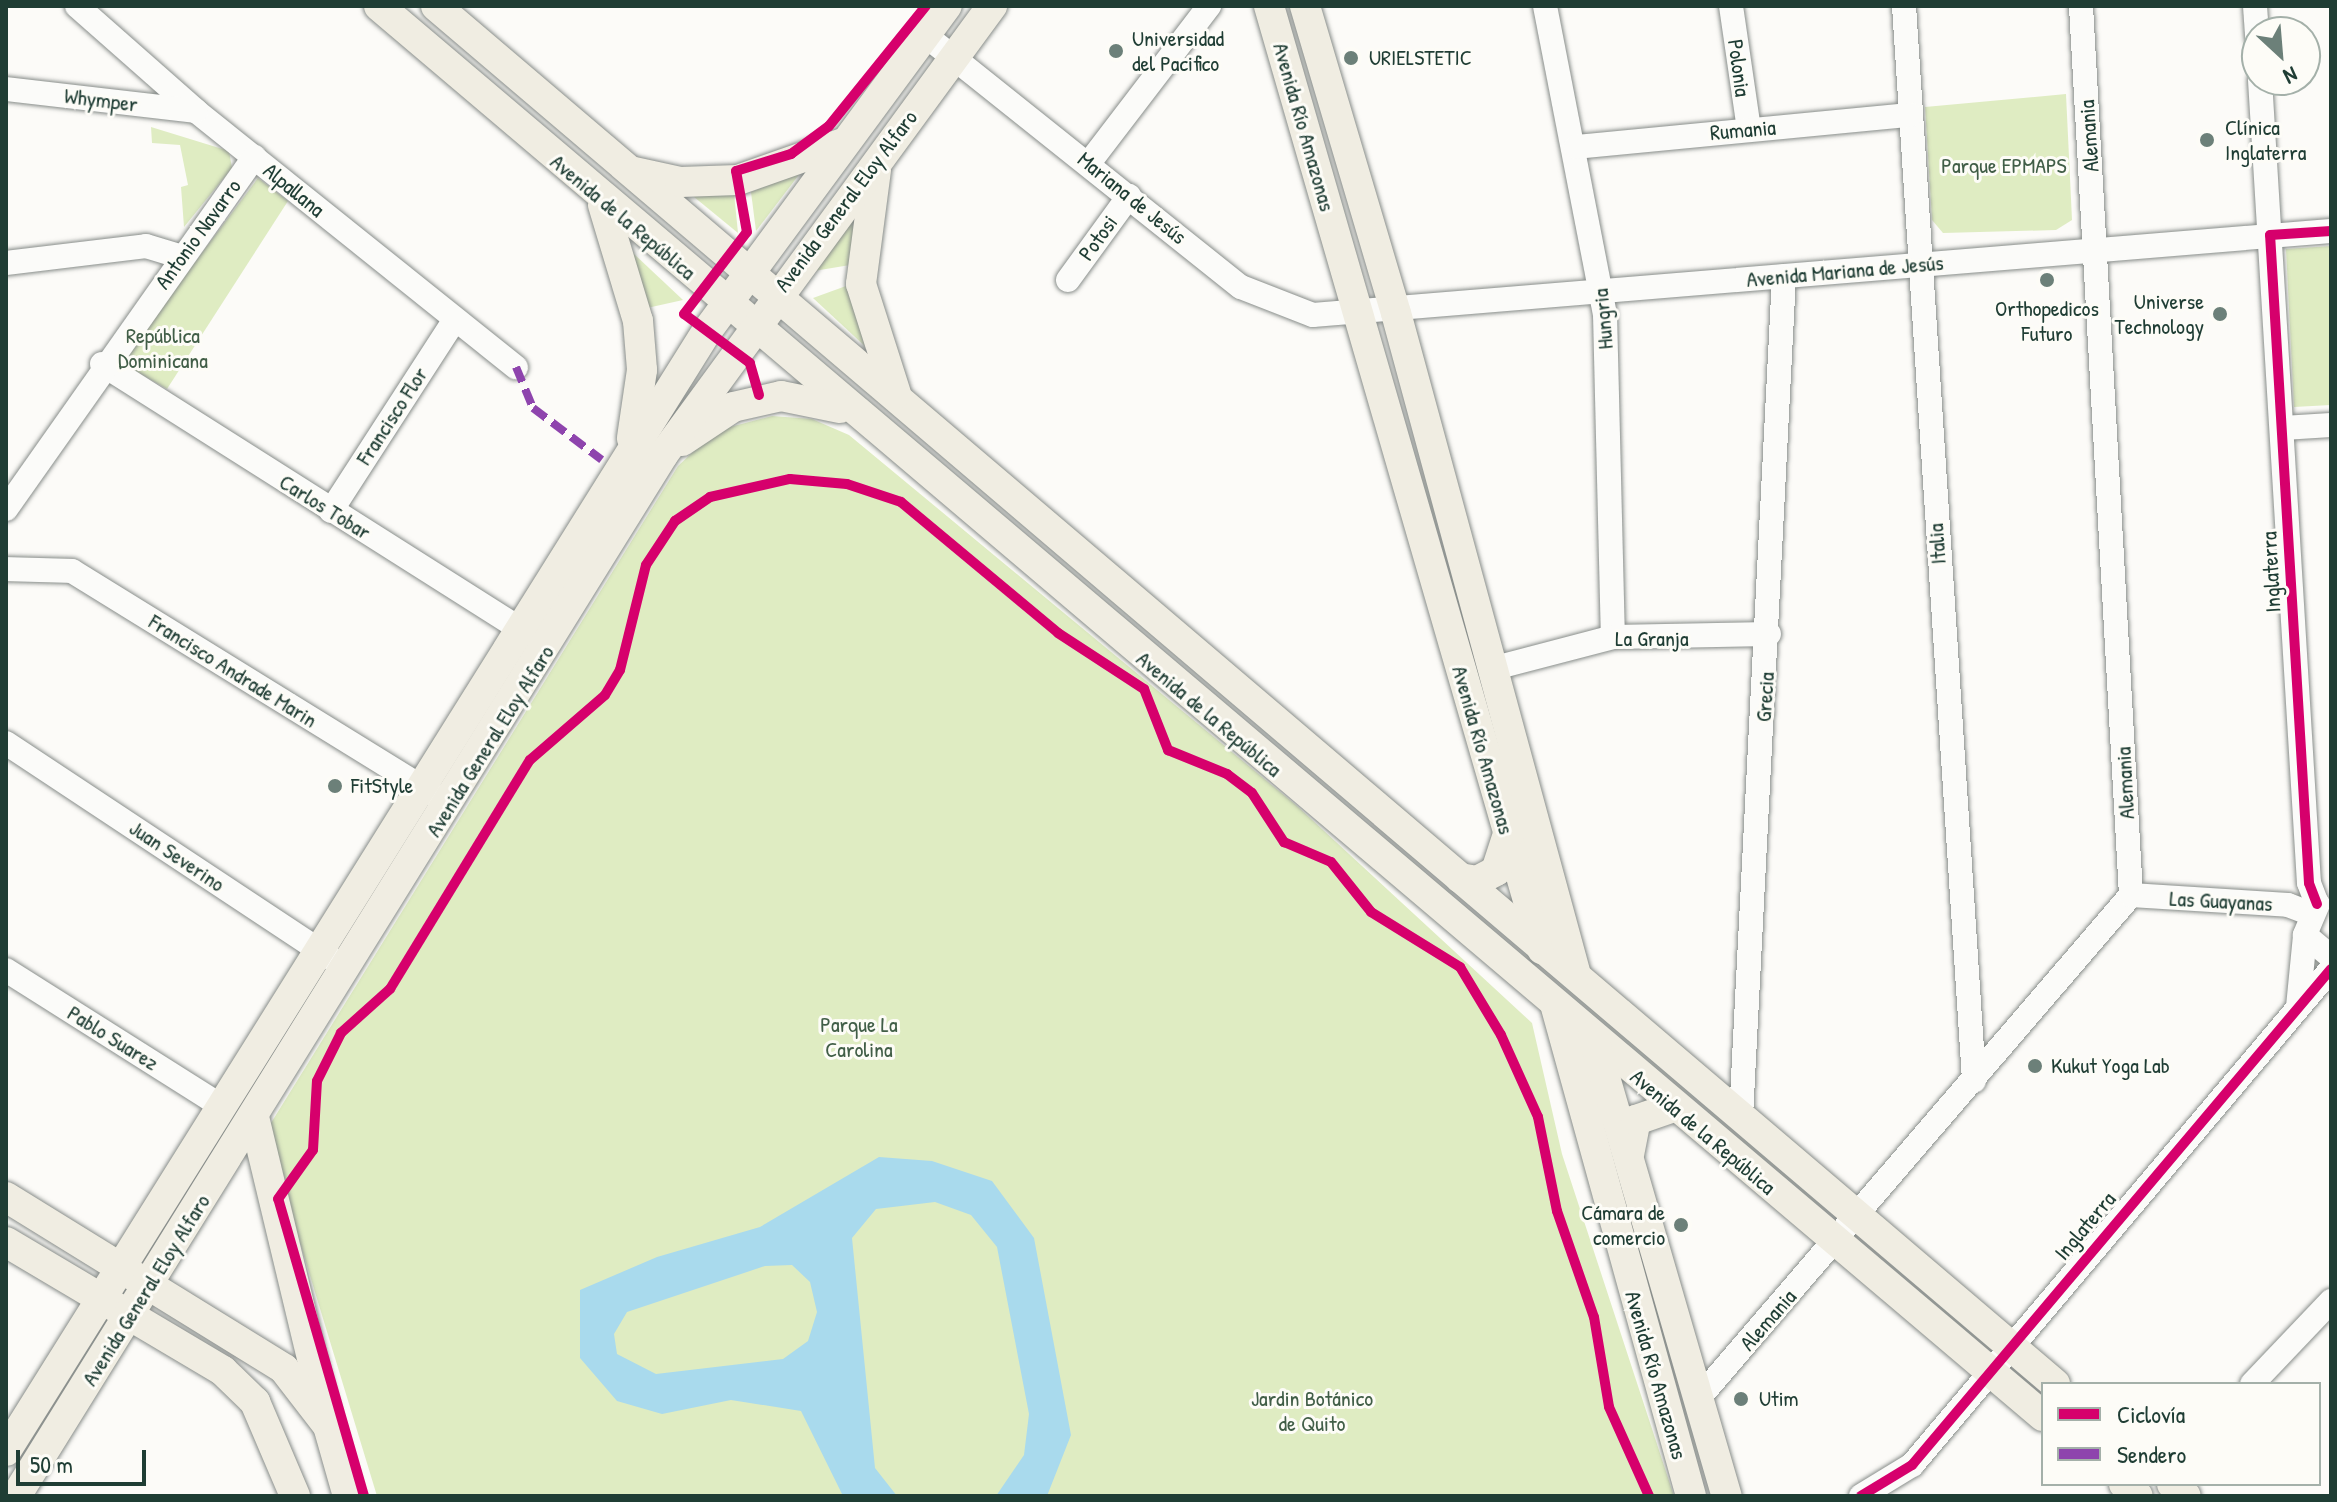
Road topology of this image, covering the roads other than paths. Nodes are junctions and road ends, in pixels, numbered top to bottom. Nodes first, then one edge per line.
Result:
1 (77, 6) edge
2 (379, 6) edge
3 (436, 6) edge
4 (947, 6) edge
5 (992, 6) edge
6 (1209, 6) edge
7 (1269, 6) edge
8 (1305, 6) edge
9 (1545, 6) edge
10 (1731, 6) edge
11 (1904, 6) edge
12 (2081, 6) edge
13 (925, 35) junction
14 (954, 57) junction
15 (6, 89) edge
16 (2261, 96) edge
17 (196, 111) junction
18 (1910, 115) junction
19 (1749, 129) junction
20 (848, 141) junction
21 (1576, 147) junction
22 (254, 157) junction
23 (878, 160) junction
24 (1089, 163) junction
25 (630, 171) junction
26 (569, 172) junction
27 (1129, 196) junction
28 (601, 200) junction
29 (2331, 231) edge
30 (2270, 235) junction
31 (2096, 250) junction
32 (181, 257) junction
33 (6, 263) edge
34 (1919, 265) junction
35 (1784, 276) junction
36 (1068, 280) dead end
37 (1601, 291) junction
38 (736, 292) junction
39 (774, 296) junction
40 (1396, 313) junction
41 (1359, 316) junction
42 (454, 321) junction
43 (752, 327) junction
44 (102, 364) junction
45 (516, 367) dead end
46 (901, 403) junction
47 (860, 418) junction
48 (2331, 425) edge
49 (2283, 428) junction
50 (630, 453) junction
51 (663, 455) junction
52 (6, 509) edge
53 (331, 511) junction
54 (6, 569) edge
55 (516, 627) junction
56 (1769, 634) junction
57 (1613, 637) junction
58 (549, 647) junction
59 (1491, 669) junction
60 (6, 743) edge
61 (419, 786) junction
62 (450, 805) junction
63 (1508, 833) junction
64 (1460, 878) junction
65 (2131, 895) junction
66 (2316, 913) edge
67 (1541, 947) junction
68 (317, 949) junction
69 (2331, 957) edge
70 (348, 969) junction
71 (2331, 969) edge
72 (6, 970) edge
73 (1576, 977) junction
74 (2298, 1007) junction
75 (1556, 1008) junction
76 (1594, 1041) junction
77 (1974, 1081) junction
78 (221, 1106) junction
79 (1673, 1107) junction
80 (1741, 1117) junction
81 (255, 1121) junction
82 (1629, 1175) junction
83 (6, 1197) edge
84 (1858, 1216) junction
85 (6, 1242) edge
86 (1835, 1243) junction
87 (121, 1267) junction
88 (149, 1284) junction
89 (101, 1300) junction
90 (2331, 1301) edge
91 (129, 1318) junction
92 (2009, 1345) junction
93 (1988, 1371) junction
94 (2053, 1382) edge
95 (2254, 1382) edge
96 (1698, 1399) junction
97 (2041, 1414) edge
98 (328, 1426) junction
99 (6, 1451) edge
100 (19, 1490) edge
101 (295, 1496) edge
102 (348, 1496) edge
103 (1691, 1496) edge
104 (1727, 1496) edge
105 (1861, 1496) edge

1 - 17 street, Alpallana
2 - 26 main road, Avenida de la República
3 - 25 main road, Avenida de la República
4 - 13 main road, Avenida General Eloy Alfaro
5 - 14 main road, Avenida General Eloy Alfaro
6 - 24 street
7 - 41 main road, Avenida Río Amazonas
8 - 40 main road, Avenida Río Amazonas
9 - 21 street, Hungria
10 - 19 street, Polonia
11 - 18 street, Italia
12 - 31 street, Alemania
13 - 14 street, Mariana de Jesús
13 - 20 main road, Avenida General Eloy Alfaro
14 - 23 main road, Avenida General Eloy Alfaro
14 - 24 street, Mariana de Jesús
15 - 17 street, Whymper
16 - 30 street, Inglaterra
17 - 22 street, Alpallana
18 - 19 street, Rumania
18 - 34 street, Italia
19 - 21 street, Rumania
20 - 25 main road
20 - 38 main road, Avenida General Eloy Alfaro
21 - 37 street, Hungria
22 - 32 street, Antonio Navarro
22 - 42 street, Alpallana
23 - 39 main road, Avenida General Eloy Alfaro
23 - 46 main road
24 - 27 street, Mariana de Jesús
25 - 38 main road, Avenida de la República
26 - 28 main road, Avenida de la República
26 - 38 main road
27 - 36 street, Potosi
27 - 41 street, Mariana de Jesús
28 - 38 main road, Avenida de la República
28 - 50 main road
29 - 30 street, Avenida Mariana de Jesús
30 - 31 street, Avenida Mariana de Jesús
30 - 49 street, Inglaterra
31 - 34 street, Avenida Mariana de Jesús
31 - 65 street, Alemania
32 - 33 street
32 - 44 street, Antonio Navarro
34 - 35 street, Avenida Mariana de Jesús
34 - 77 street, Italia
35 - 37 street, Avenida Mariana de Jesús
35 - 56 street, Grecia
37 - 40 street, Avenida Mariana de Jesús
37 - 57 street, Hungria
38 - 39 main road, Avenida de la República
38 - 43 main road, Avenida de la República
38 - 50 main road, Avenida General Eloy Alfaro
39 - 43 main road, Avenida General Eloy Alfaro
39 - 46 main road, Avenida de la República
40 - 41 street, Avenida Mariana de Jesús
40 - 59 main road, Avenida Río Amazonas
41 - 63 main road, Avenida Río Amazonas
42 - 45 street, Alpallana
42 - 53 street, Francisco Flor
43 - 47 main road, Avenida de la República
43 - 51 main road, Avenida General Eloy Alfaro
44 - 52 street, Antonio Navarro
44 - 53 street, Carlos Tobar
46 - 64 main road, Avenida de la República
47 - 51 main road
47 - 75 main road, Avenida de la República
48 - 49 street
49 - 66 street, Inglaterra
50 - 55 main road, Avenida General Eloy Alfaro
51 - 58 main road, Avenida General Eloy Alfaro
53 - 55 street, Carlos Tobar
54 - 61 street, Francisco Andrade Marin
55 - 58 street, Carlos Tobar
55 - 61 main road, Avenida General Eloy Alfaro
56 - 57 street, La Granja
56 - 80 street, Grecia
57 - 59 street, La Granja
58 - 62 main road, Avenida General Eloy Alfaro
59 - 73 main road, Avenida Río Amazonas
60 - 68 street, Juan Severino
61 - 62 street, Francisco Andrade Marin
61 - 68 main road, Avenida General Eloy Alfaro
62 - 70 main road, Avenida General Eloy Alfaro
63 - 64 main road
63 - 67 main road, Avenida Río Amazonas
64 - 67 main road, Avenida de la República
65 - 66 street, Las Guayanas
65 - 77 street, Alemania
66 - 69 street
66 - 74 street, Inglaterra
67 - 73 main road, Avenida de la República
67 - 75 main road, Avenida Río Amazonas
68 - 70 street, Juan Severino
68 - 78 main road, Avenida General Eloy Alfaro
70 - 81 main road, Avenida General Eloy Alfaro
71 - 74 street, Inglaterra
72 - 78 street, Pablo Suarez
73 - 76 main road, Avenida Río Amazonas
73 - 80 main road, Avenida de la República
74 - 92 street, Inglaterra
75 - 76 main road, Avenida de la República
75 - 103 main road, Avenida Río Amazonas
76 - 79 main road, Avenida de la República
76 - 82 main road, Avenida Río Amazonas
77 - 84 street, Alemania
78 - 87 main road, Avenida General Eloy Alfaro
79 - 82 main road
79 - 86 main road, Avenida de la República
80 - 84 main road, Avenida de la República
81 - 88 main road, Avenida General Eloy Alfaro
81 - 98 main road
82 - 96 main road, Avenida Río Amazonas
83 - 87 main road
84 - 86 street, Alemania
84 - 92 main road, Avenida de la República
85 - 89 main road
86 - 93 main road, Avenida de la República
86 - 96 street, Alemania
87 - 88 main road
87 - 89 main road, Avenida General Eloy Alfaro
88 - 91 main road, Avenida General Eloy Alfaro
88 - 98 main road
89 - 91 main road
89 - 99 main road, Avenida General Eloy Alfaro
90 - 95 street
91 - 100 main road, Avenida General Eloy Alfaro
91 - 101 main road
92 - 93 street, Inglaterra
92 - 94 main road, Avenida de la República
93 - 97 main road, Avenida de la República
93 - 105 street, Inglaterra
96 - 104 main road, Avenida Río Amazonas
98 - 102 main road

